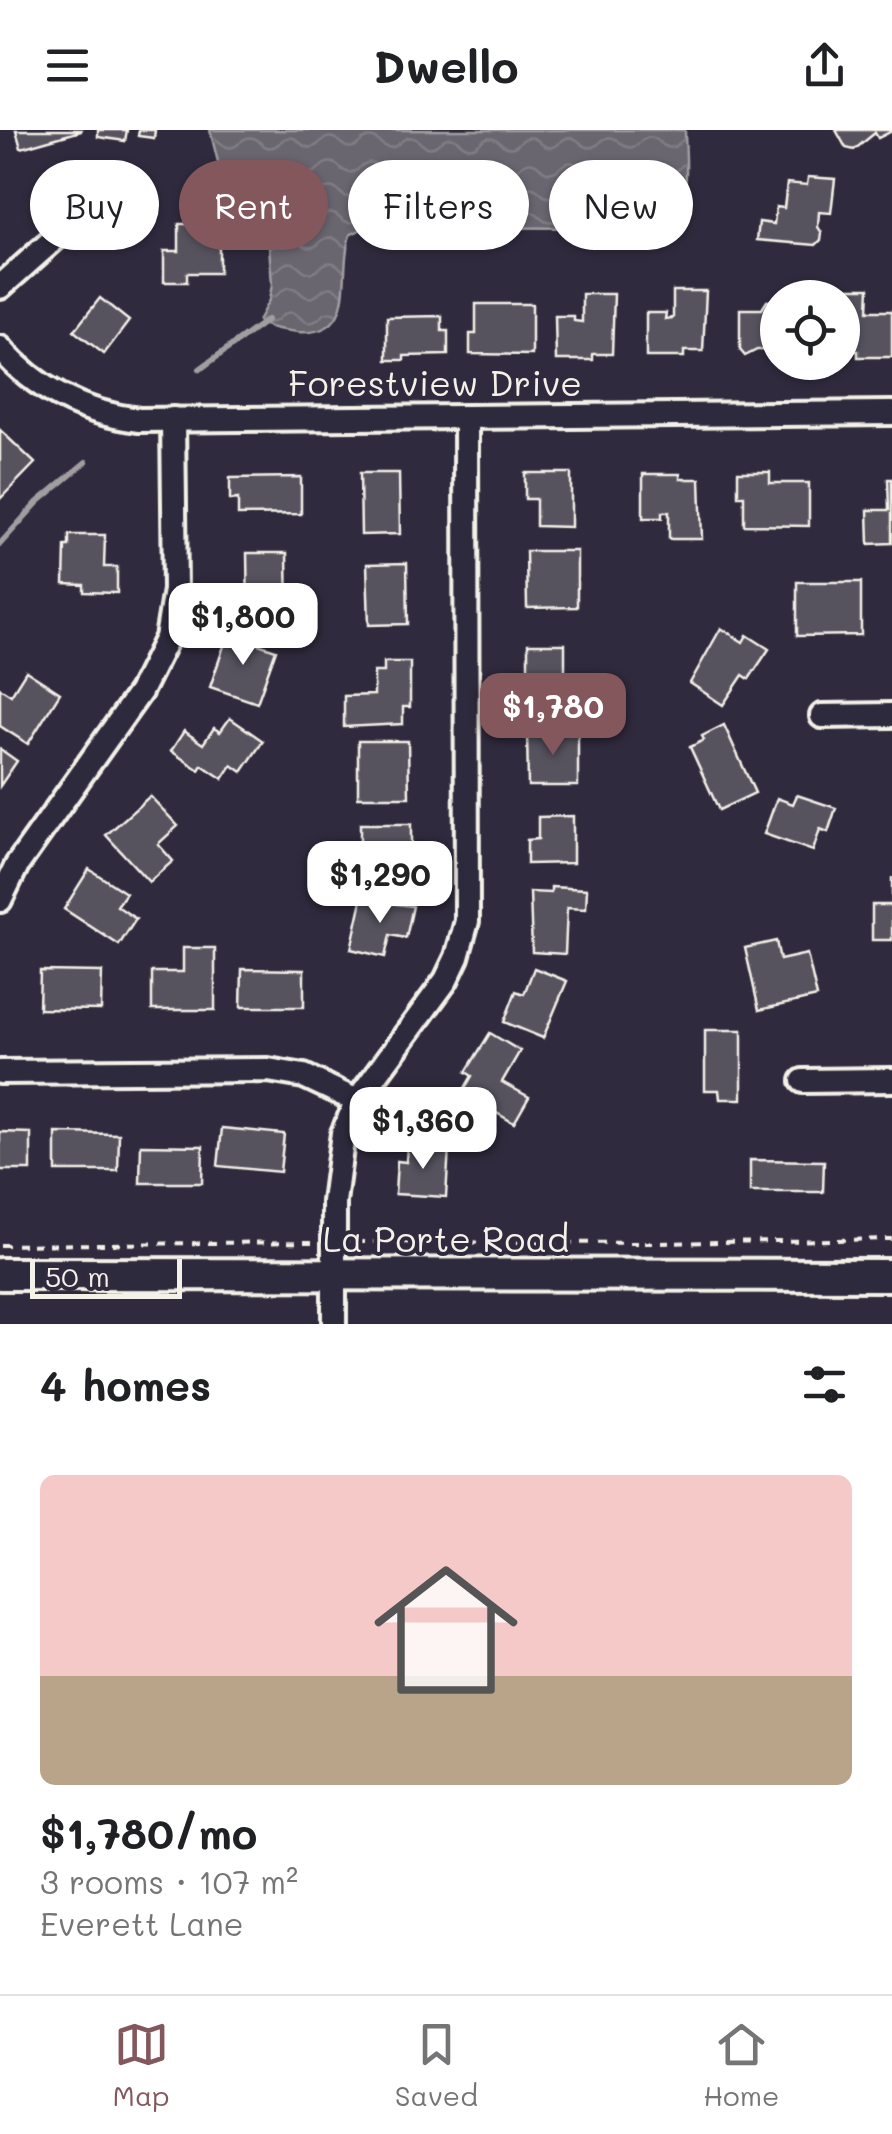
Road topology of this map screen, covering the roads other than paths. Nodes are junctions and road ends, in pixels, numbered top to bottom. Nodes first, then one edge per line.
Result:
1 (42, 250) edge
2 (0, 287) edge
3 (0, 348) edge
4 (892, 412) edge
5 (466, 417) junction
6 (174, 419) junction
7 (822, 716) dead end
8 (892, 716) edge
9 (0, 900) edge
10 (0, 1072) edge
11 (892, 1080) edge
12 (804, 1081) dead end
13 (357, 1101) junction
14 (0, 1274) edge
15 (892, 1274) edge
16 (334, 1276) junction
17 (334, 1324) edge

1 - 2 street
3 - 6 street, Forestview Drive
4 - 5 street, Forestview Drive
5 - 6 street, Forestview Drive
5 - 13 street
6 - 9 street
7 - 8 street
10 - 13 street
11 - 12 street
13 - 16 street
14 - 16 street, La Porte Road
15 - 16 street, La Porte Road
16 - 17 street

